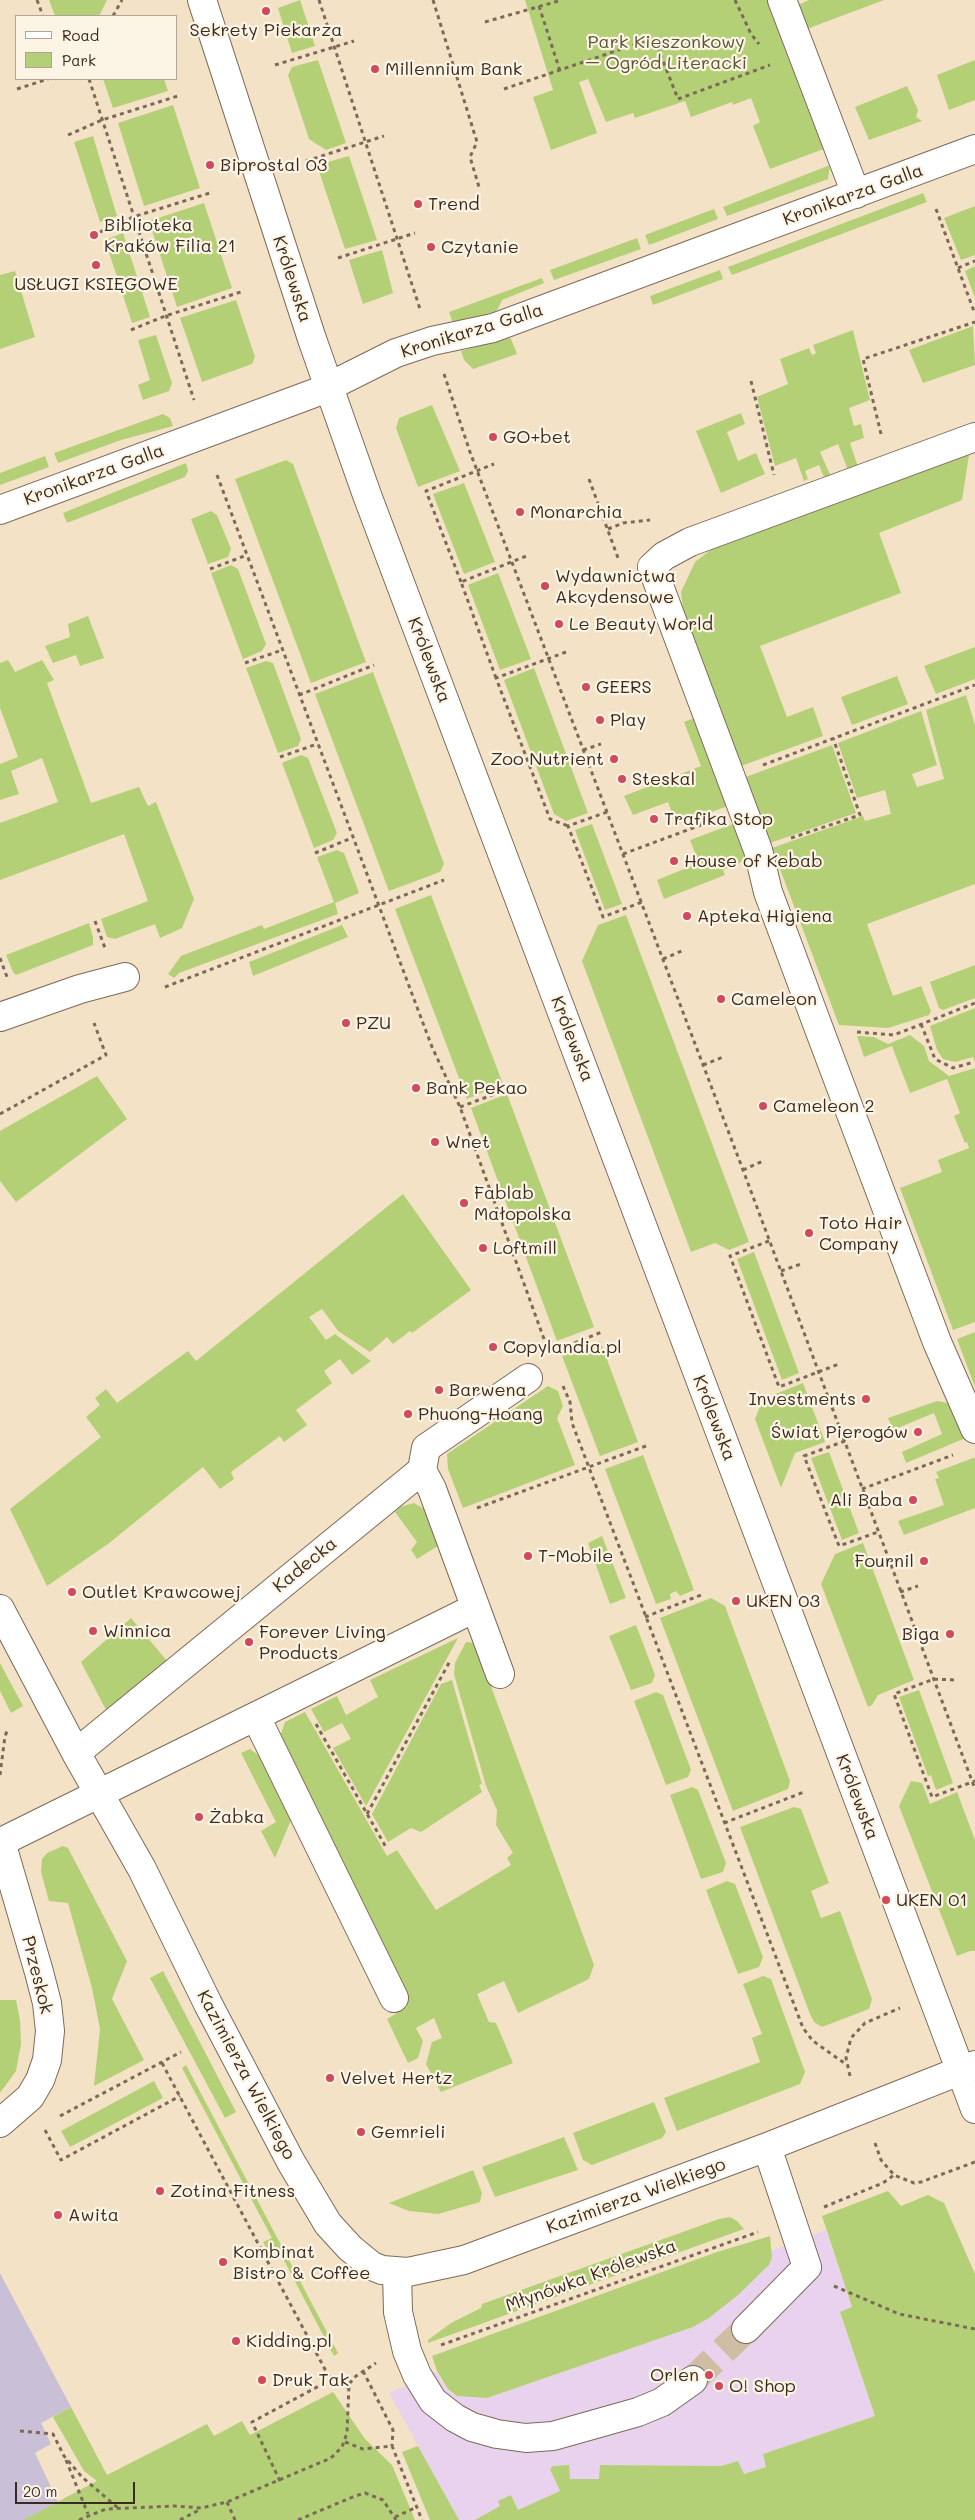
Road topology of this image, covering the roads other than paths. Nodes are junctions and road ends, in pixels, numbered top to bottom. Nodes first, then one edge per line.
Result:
1 (202, 0) edge
2 (782, 0) edge
3 (975, 149) edge
4 (856, 194) junction
5 (328, 387) junction
6 (975, 437) edge
7 (0, 510) edge
8 (125, 977) dead end
9 (0, 1017) edge
10 (528, 1378) dead end
11 (975, 1429) edge
12 (422, 1470) junction
13 (475, 1608) junction
14 (0, 1609) edge
15 (500, 1674) dead end
16 (256, 1717) junction
17 (76, 1753) junction
18 (98, 1792) junction
19 (0, 1842) edge
20 (394, 1998) dead end
21 (967, 2068) edge
22 (975, 2109) edge
23 (0, 2123) edge
24 (767, 2147) junction
25 (397, 2272) junction
26 (746, 2329) tunnel mouth
27 (693, 2380) tunnel mouth

1 - 5 street, Królewska
2 - 4 street
3 - 4 street, Kronikarza Galla
4 - 5 street, Kronikarza Galla
5 - 7 street, Kronikarza Galla
5 - 21 street, Królewska
6 - 11 street
8 - 9 street
10 - 12 street
12 - 13 street
12 - 17 street, Kadecka
13 - 15 street
13 - 16 street, Przeskok
14 - 17 street, Kazimierza Wielkiego
16 - 18 street, Przeskok
16 - 20 street
17 - 18 street, Kazimierza Wielkiego
18 - 19 street, Przeskok
18 - 25 street, Kazimierza Wielkiego
19 - 23 street, Przeskok
21 - 22 street, Królewska
21 - 24 street, Kazimierza Wielkiego
24 - 25 street, Kazimierza Wielkiego
24 - 26 street
25 - 27 street

